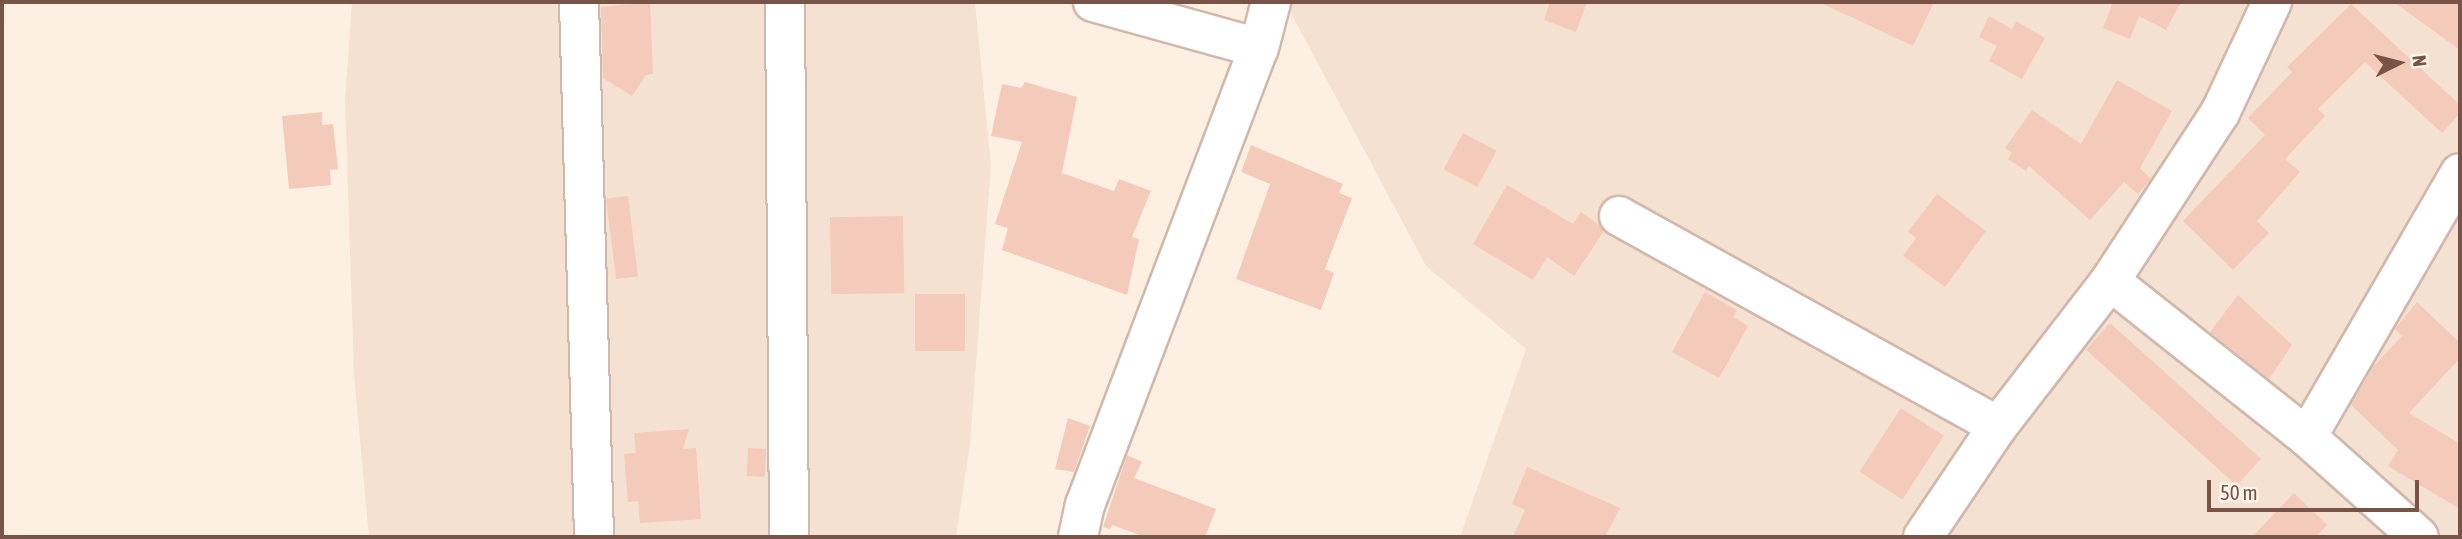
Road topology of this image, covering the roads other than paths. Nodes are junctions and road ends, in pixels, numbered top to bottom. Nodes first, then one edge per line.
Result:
1 (579, 2) edge
2 (785, 2) edge
3 (1093, 2) edge
4 (1271, 2) edge
5 (2272, 2) edge
6 (1259, 48) junction
7 (2460, 173) edge
8 (1619, 216) dead end
9 (2110, 281) junction
10 (1998, 426) junction
11 (2307, 437) junction
12 (594, 537) edge
13 (789, 537) edge
14 (1078, 537) edge
15 (1923, 537) edge
16 (2419, 537) edge

1 - 12 street
2 - 13 street
3 - 6 street
4 - 6 street
5 - 9 street
6 - 14 street
7 - 11 street
8 - 10 street
9 - 10 street
9 - 11 street
10 - 15 street
11 - 16 street

